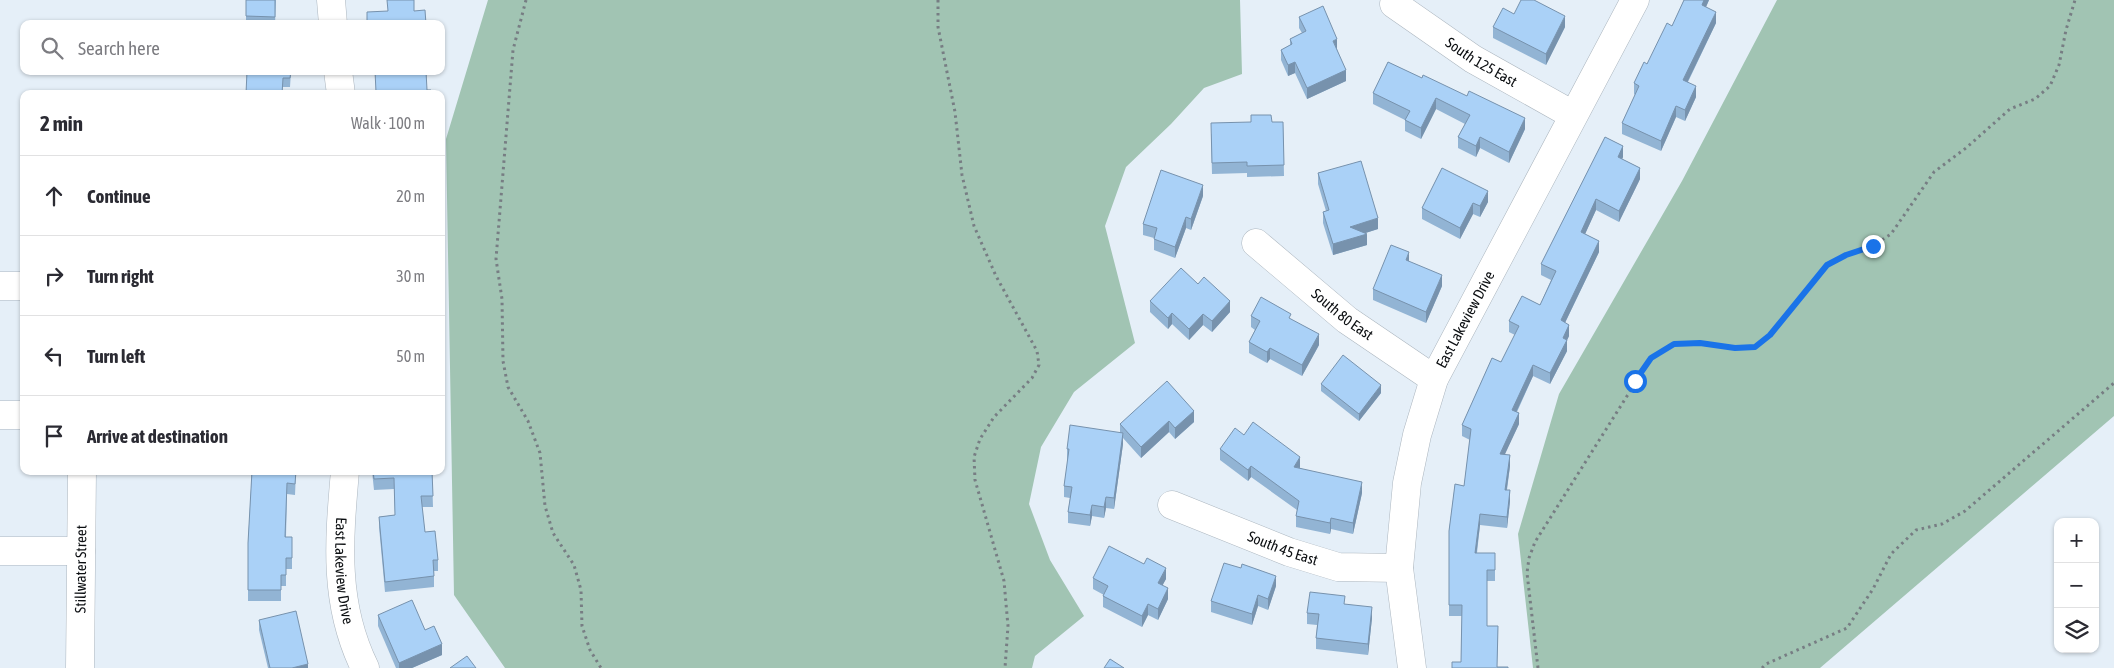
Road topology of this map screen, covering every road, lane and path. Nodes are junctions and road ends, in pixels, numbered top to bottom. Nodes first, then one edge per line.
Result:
1 (331, 0) edge
2 (526, 0) edge
3 (938, 0) edge
4 (1635, 0) edge
5 (2075, 0) edge
6 (1394, 4) dead end
7 (333, 20) edge
8 (339, 75) edge
9 (340, 90) edge
10 (1573, 114) junction
11 (1256, 243) dead end
12 (0, 286) edge
13 (20, 286) edge
14 (1434, 379) junction
15 (2114, 383) edge
16 (0, 415) edge
17 (20, 415) edge
18 (82, 475) edge
19 (345, 475) edge
20 (1172, 505) dead end
21 (0, 551) edge
22 (81, 551) junction
23 (1399, 568) junction
24 (80, 668) edge
25 (365, 668) edge
26 (601, 668) edge
27 (1005, 668) edge
28 (1412, 668) edge
29 (1538, 668) edge
30 (1762, 668) edge

1 - 7 street
2 - 26 path
3 - 27 path
4 - 10 street, East Lakeview Drive
5 - 29 path
6 - 10 street, South 125 East
8 - 9 street
10 - 14 street, East Lakeview Drive
11 - 14 street, South 80 East
12 - 13 street
14 - 23 street, East Lakeview Drive
15 - 30 path
16 - 17 street
18 - 22 street, Stillwater Street
19 - 25 street, East Lakeview Drive
20 - 23 street, South 45 East
21 - 22 street
22 - 24 street, Stillwater Street
23 - 28 street, East Lakeview Drive

